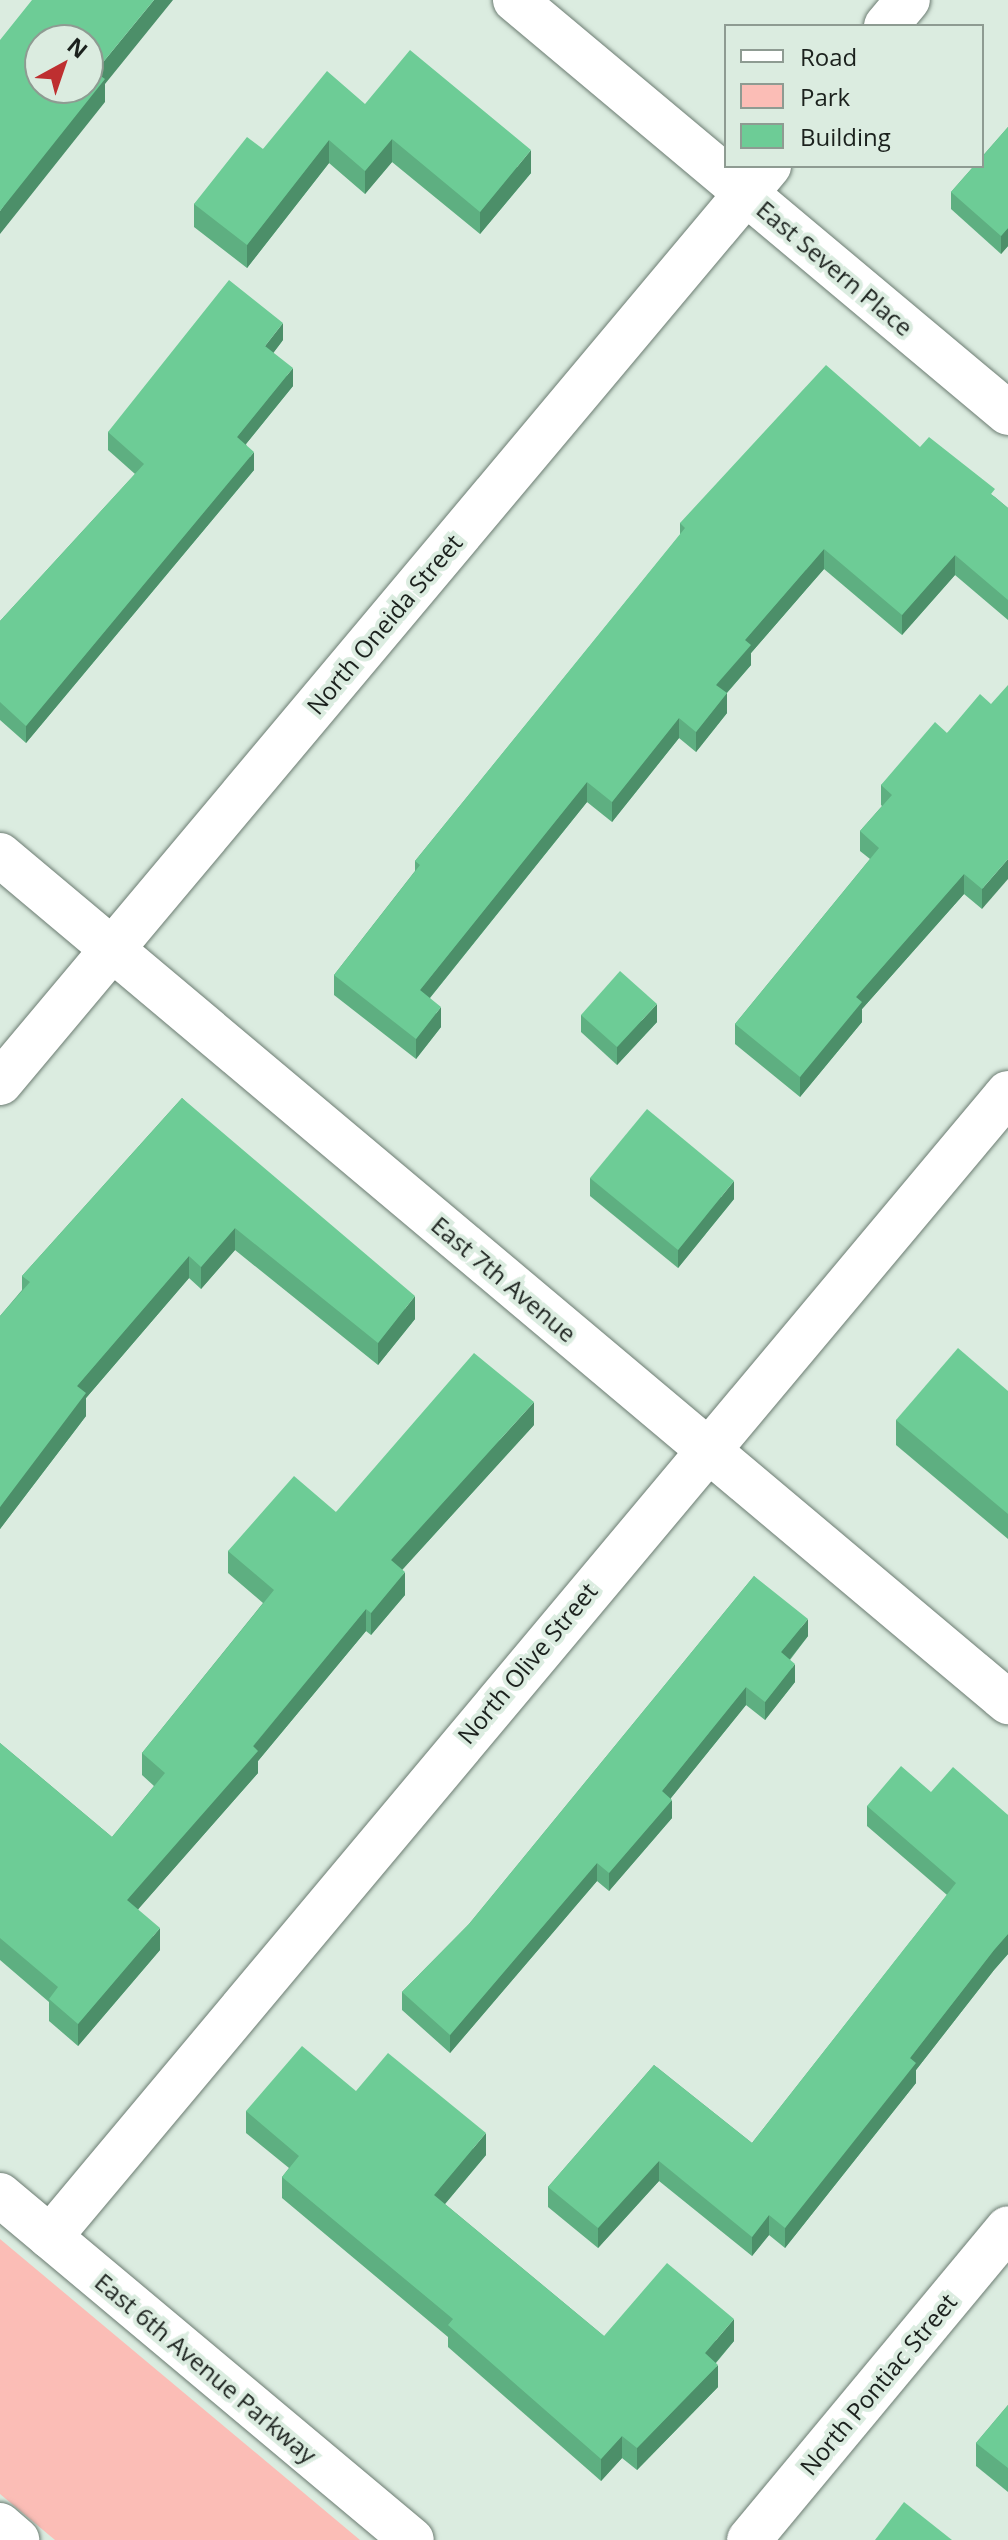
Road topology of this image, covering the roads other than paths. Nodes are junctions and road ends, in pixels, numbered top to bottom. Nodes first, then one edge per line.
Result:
1 (515, 0) edge
2 (908, 0) edge
3 (888, 24) edge
4 (724, 155) edge
5 (742, 168) edge
6 (758, 180) edge
7 (1008, 413) edge
8 (0, 855) edge
9 (112, 949) junction
10 (0, 1083) edge
11 (1008, 1093) edge
12 (705, 1448) junction
13 (1008, 1702) edge
14 (0, 2195) edge
15 (1008, 2228) edge
16 (50, 2237) junction
17 (0, 2525) edge
18 (17, 2540) edge
19 (412, 2540) edge
20 (749, 2540) edge

1 - 4 street, East Severn Place
2 - 3 street
5 - 6 street, East Severn Place
6 - 7 street, East Severn Place
6 - 9 street, North Oneida Street
8 - 9 street, East 7th Avenue
9 - 10 street, North Oneida Street
9 - 12 street, East 7th Avenue
11 - 12 street, North Olive Street
12 - 13 street, East 7th Avenue
12 - 16 street, North Olive Street
14 - 16 street, East 6th Avenue Parkway
15 - 20 street, North Pontiac Street
16 - 19 street, East 6th Avenue Parkway
17 - 18 street

